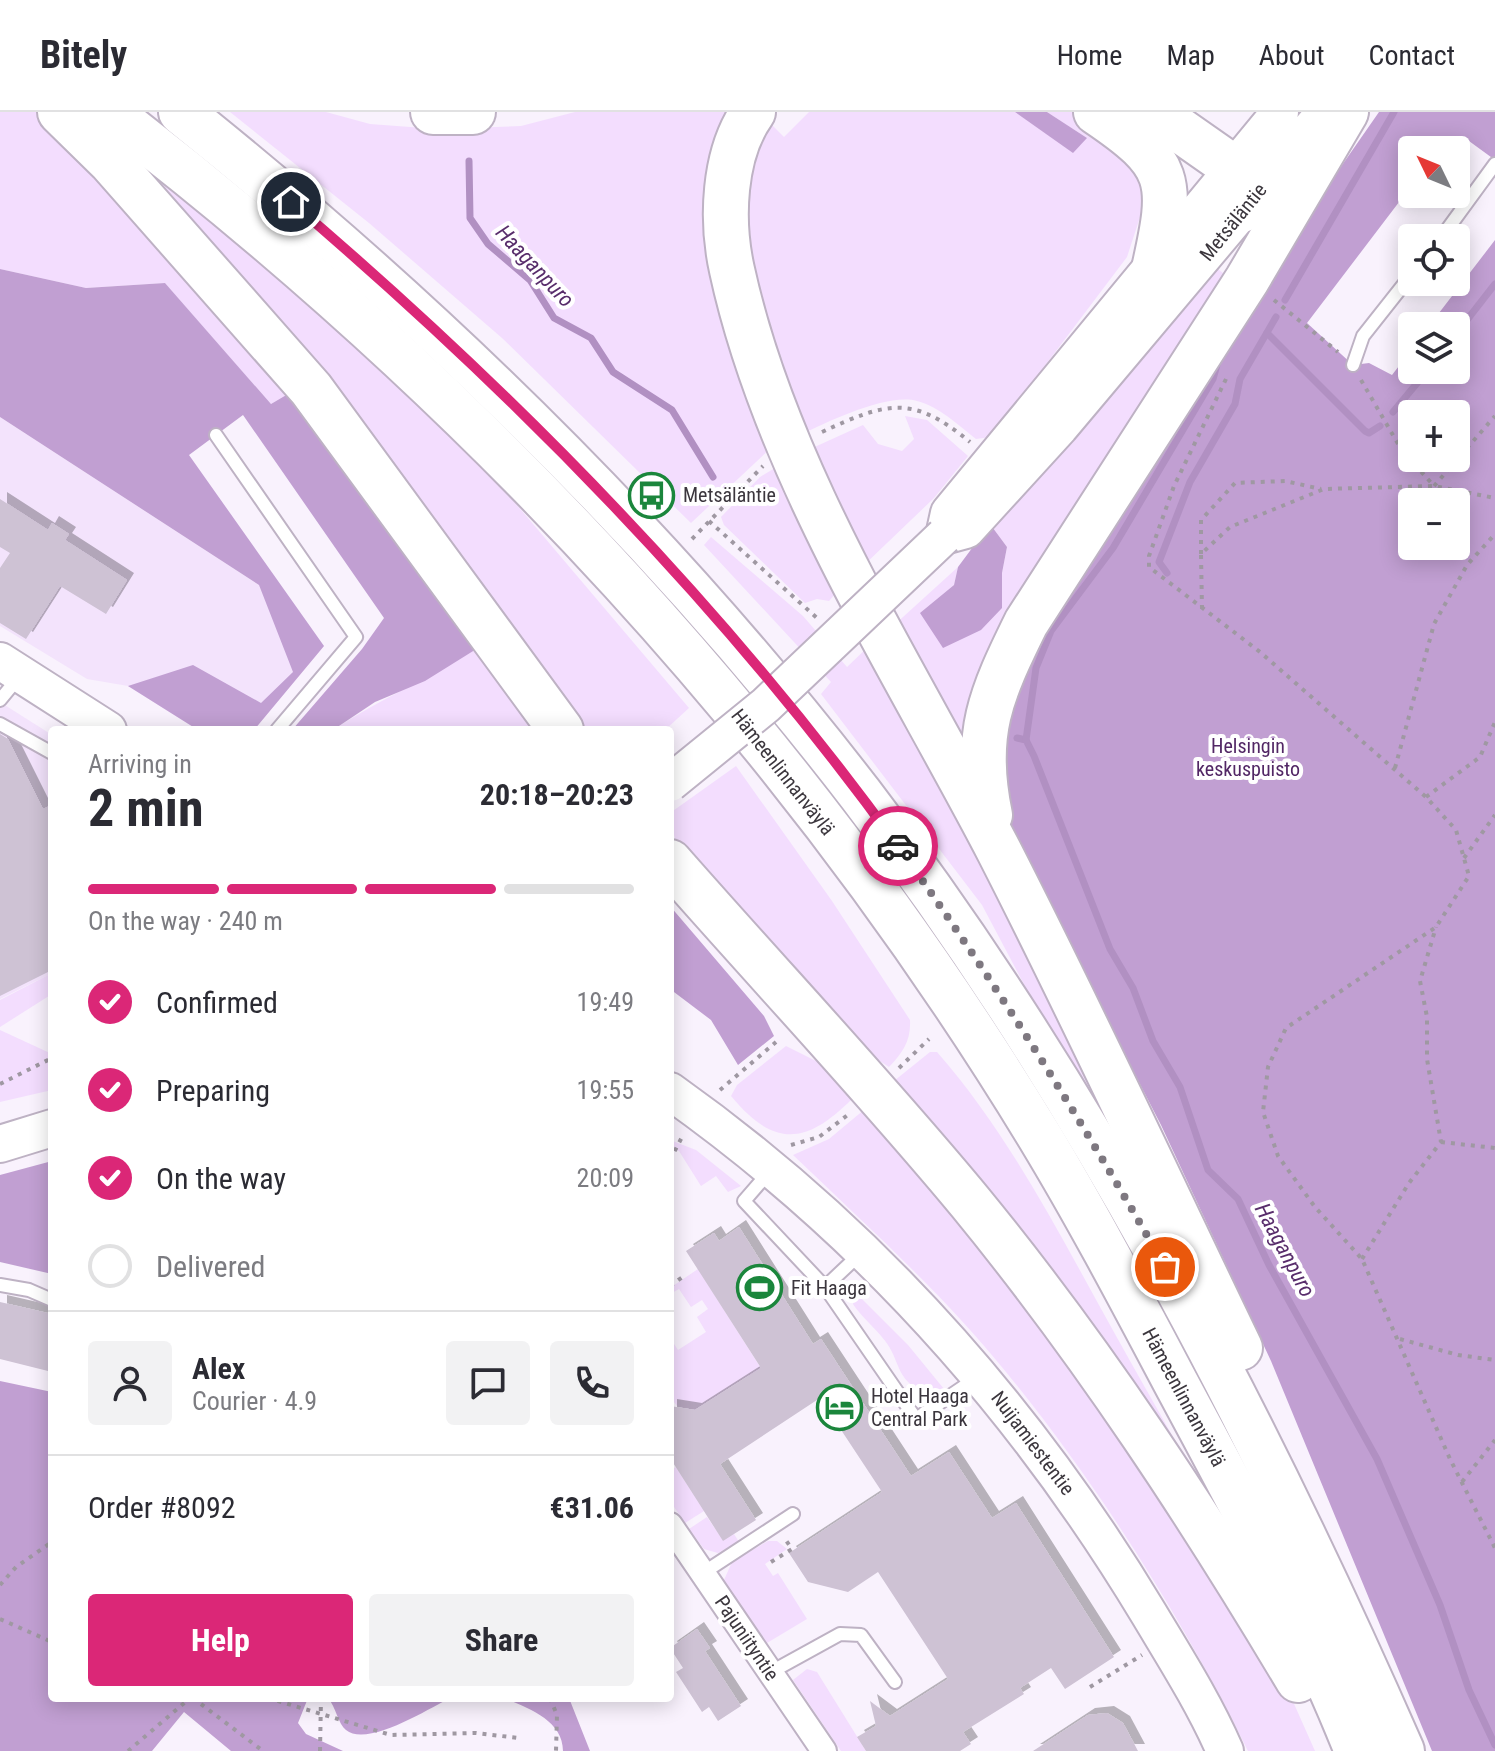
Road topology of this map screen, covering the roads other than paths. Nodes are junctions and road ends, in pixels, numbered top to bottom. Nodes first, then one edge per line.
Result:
1 (60, 112) edge
2 (109, 112) edge
3 (181, 112) edge
4 (433, 112) edge
5 (473, 112) edge
6 (753, 112) edge
7 (1096, 112) edge
8 (1154, 112) edge
9 (1280, 112) edge
10 (1325, 112) edge
11 (1346, 112) edge
12 (1495, 164) edge
13 (1238, 189) junction
14 (1451, 224) edge
15 (1154, 269) junction
16 (1398, 292) edge
17 (1353, 365) road end
18 (216, 435) dead end
19 (944, 536) junction
20 (7, 679) edge
21 (0, 724) edge
22 (100, 726) edge
23 (280, 726) edge
24 (558, 726) edge
25 (48, 751) edge
26 (674, 780) edge
27 (998, 849) junction
28 (674, 867) edge
29 (674, 1093) edge
30 (48, 1129) edge
31 (0, 1144) edge
32 (776, 1156) junction
33 (864, 1251) junction
34 (0, 1285) edge
35 (825, 1287) junction
36 (48, 1298) edge
37 (981, 1374) junction
38 (793, 1514) dead end
39 (674, 1531) edge
40 (703, 1573) junction
41 (1324, 1579) junction
42 (771, 1672) junction
43 (895, 1682) dead end
44 (824, 1751) edge
45 (1225, 1751) edge
46 (1342, 1751) edge
47 (1357, 1751) edge
48 (1402, 1751) edge

1 - 24 highway
2 - 47 highway, Hämeenlinnanväylä
3 - 41 highway
4 - 5 highway
6 - 27 highway
7 - 15 highway
8 - 13 highway
9 - 13 main road, Metsäläntie
10 - 13 main road, Metsäläntie
11 - 27 highway
12 - 14 lane
13 - 15 main road, Metsäläntie
13 - 19 main road, Metsäläntie
15 - 19 main road, Metsäläntie
16 - 17 lane
18 - 23 lane
19 - 26 main road, Metsäläntie, bridge
20 - 22 main road
21 - 25 lane
27 - 41 highway
28 - 46 highway
29 - 32 main road, Nuijamiestentie
30 - 31 main road
32 - 33 main road, Nuijamiestentie
32 - 35 lane
33 - 35 lane
33 - 37 main road, Nuijamiestentie
34 - 36 lane
35 - 37 lane
37 - 45 main road, Nuijamiestentie
38 - 40 lane
39 - 40 street, Pajuniityntie
40 - 42 street, Pajuniityntie
41 - 48 highway
42 - 43 lane
42 - 44 street, Pajuniityntie

